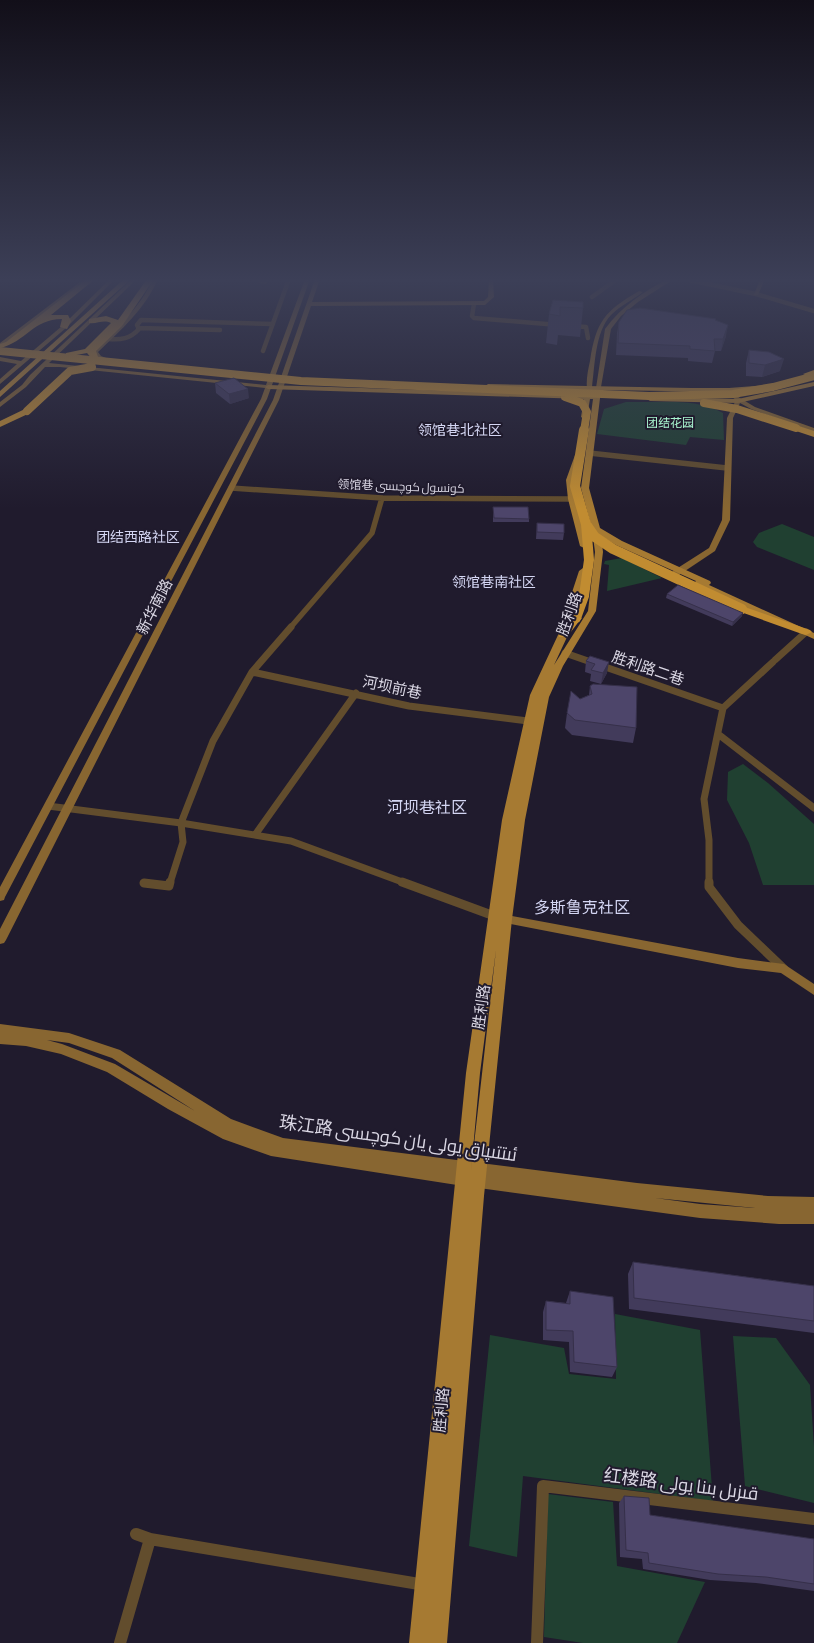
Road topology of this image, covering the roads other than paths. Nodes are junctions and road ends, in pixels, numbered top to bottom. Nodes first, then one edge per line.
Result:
1 (30, 356) edge
2 (38, 356) edge
3 (41, 356) edge
4 (56, 356) edge
5 (65, 356) edge
6 (66, 356) edge
7 (75, 356) edge
8 (94, 356) edge
9 (98, 356) edge
10 (280, 356) edge
11 (291, 356) edge
12 (594, 356) edge
13 (601, 356) edge
14 (0, 358) edge
15 (96, 358) junction
16 (19, 362) junction
17 (109, 362) junction
18 (56, 364) junction
19 (44, 366) junction
20 (93, 367) junction
21 (812, 373) edge
22 (219, 374) junction
23 (272, 377) junction
24 (283, 378) junction
25 (239, 380) junction
26 (0, 382) edge
27 (814, 382) edge
28 (268, 387) junction
29 (593, 387) junction
30 (4, 388) edge
31 (280, 388) junction
32 (499, 390) junction
33 (729, 390) junction
34 (0, 395) edge
35 (546, 395) junction
36 (593, 397) junction
37 (651, 399) junction
38 (738, 401) junction
39 (708, 402) junction
40 (0, 404) edge
41 (735, 409) junction
42 (25, 411) junction
43 (0, 414) edge
44 (0, 424) edge
45 (814, 433) edge
46 (238, 446) junction
47 (252, 447) junction
48 (589, 453) junction
49 (727, 468) junction
50 (231, 488) junction
51 (382, 498) junction
52 (572, 499) junction
53 (584, 528) junction
54 (596, 529) junction
55 (598, 540) junction
56 (678, 572) junction
57 (576, 618) joint
58 (811, 633) edge
59 (563, 635) junction
60 (565, 653) junction
61 (252, 672) junction
62 (356, 693) junction
63 (723, 708) junction
64 (528, 721) junction
65 (718, 734) junction
66 (48, 806) junction
67 (814, 808) edge
68 (66, 810) junction
69 (181, 823) junction
70 (255, 835) junction
71 (144, 883) dead end
72 (0, 897) edge
73 (500, 917) junction
74 (0, 940) edge
75 (784, 969) junction
76 (814, 990) edge
77 (0, 1029) edge
78 (0, 1039) edge
79 (471, 1175) junction
80 (814, 1204) edge
81 (814, 1217) edge
82 (814, 1519) edge
83 (136, 1534) dead end
84 (150, 1539) junction
85 (424, 1585) junction
86 (120, 1643) edge
87 (419, 1643) edge
88 (437, 1643) edge
89 (537, 1643) edge

1 - 16 street
2 - 30 highway
3 - 30 highway
4 - 19 street
5 - 22 highway, bridge
6 - 17 street
7 - 15 highway, bridge
8 - 15 highway
9 - 17 street
10 - 23 street, 新华南路
11 - 24 street, 新华南路
12 - 29 street
13 - 29 street
14 - 16 highway
14 - 25 highway
15 - 22 highway, bridge
16 - 18 highway
16 - 26 street
17 - 23 street
18 - 20 highway, bridge
18 - 42 highway, bridge
19 - 28 street
19 - 40 street
20 - 25 highway
20 - 42 highway, bridge
21 - 32 highway, bridge
21 - 33 main road
22 - 32 highway, bridge
23 - 24 main road
23 - 28 street, 新华南路
24 - 29 main road
24 - 31 street, 新华南路
25 - 35 highway, bridge
27 - 37 highway, bridge
27 - 38 main road
28 - 31 main road
28 - 46 street, 新华南路
29 - 33 main road
29 - 36 main road
30 - 34 highway
30 - 40 highway
31 - 36 main road
31 - 47 street, 新华南路
32 - 33 highway, bridge
33 - 38 street
35 - 37 highway, bridge
35 - 53 highway, bridge
36 - 39 main road
36 - 48 main road
36 - 52 main road, 胜利路
37 - 45 highway, bridge
38 - 39 main road
38 - 41 street
38 - 45 street
39 - 41 street
41 - 45 street
41 - 49 street
42 - 43 highway
42 - 44 highway
46 - 47 street
46 - 66 street, 新华南路
47 - 50 street, 新华南路
48 - 49 street
48 - 54 main road
49 - 56 street
50 - 51 street, 领馆巷 كونسول كوچىسى
50 - 68 street, 新华南路
51 - 52 street, 领馆巷 كونسول كوچىسى
51 - 61 street
52 - 53 main road, 胜利路
53 - 55 main road
53 - 57 highway, bridge
53 - 58 highway, bridge
53 - 59 main road, 胜利路
54 - 55 main road
54 - 56 main road
55 - 56 main road
55 - 60 main road
56 - 58 main road
57 - 59 highway
58 - 63 street
59 - 64 main road, 胜利路
60 - 63 street, 胜利路二巷
60 - 73 main road
61 - 62 street, 河坝前巷
61 - 69 street
62 - 64 street, 河坝前巷
62 - 70 street
63 - 65 street
64 - 73 main road, 胜利路
65 - 67 street
65 - 75 street
66 - 68 street
66 - 72 street, 新华南路
68 - 69 street
68 - 74 street, 新华南路
69 - 70 street
69 - 71 street
70 - 73 street
73 - 75 street
73 - 79 main road, 胜利路
75 - 76 street
77 - 79 street, 珠江路 ئىتتىپاق يولى يان كوچىسى
78 - 79 street, 珠江路 ئىتتىپاق يولى يان كوچىسى
79 - 80 street, 珠江路 ئىتتىپاق يولى يان كوچىسى
79 - 81 street, 珠江路 ئىتتىپاق يولى يان كوچىسى
79 - 85 main road, 胜利路
79 - 88 main road, 胜利路
82 - 89 street, 红楼路 قىزىل بىنا يولى
83 - 84 street
84 - 85 street
84 - 86 street
85 - 87 main road, 胜利路

